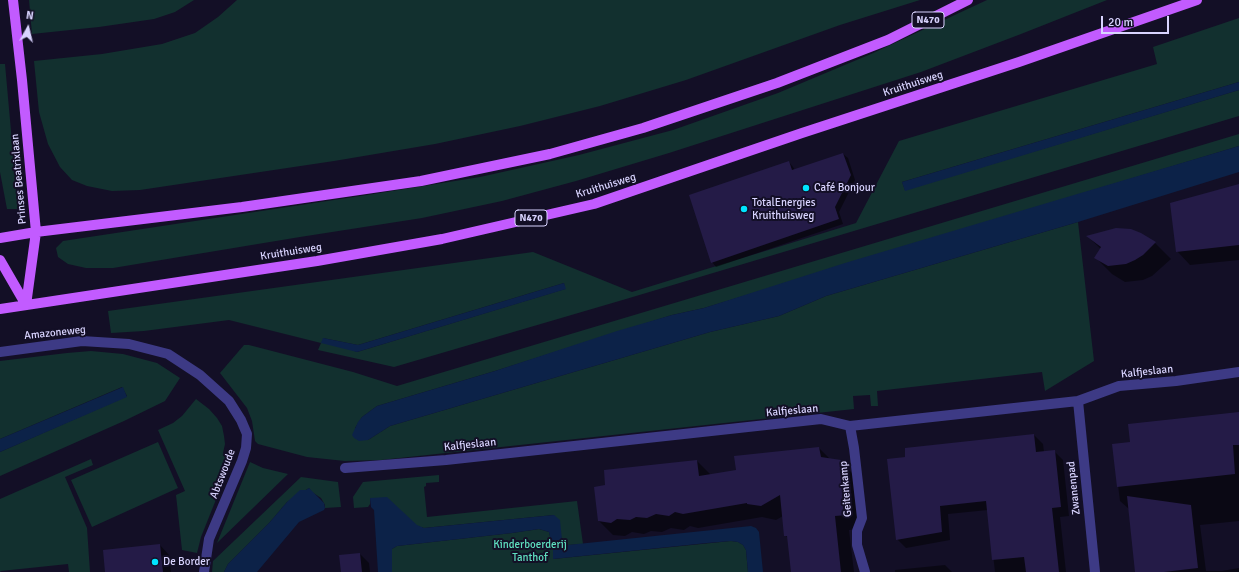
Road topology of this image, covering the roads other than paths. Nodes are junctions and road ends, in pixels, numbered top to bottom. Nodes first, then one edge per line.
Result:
1 (13, 0) edge
2 (968, 0) edge
3 (1197, 0) edge
4 (36, 232) junction
5 (0, 238) edge
6 (0, 260) edge
7 (26, 305) junction
8 (0, 309) edge
9 (0, 352) edge
10 (1239, 372) edge
11 (200, 375) joint
12 (1078, 401) junction
13 (850, 426) junction
14 (345, 468) dead end
15 (204, 572) edge
16 (866, 572) edge
17 (1095, 572) edge

1 - 4 main road, Prinses Beatrixlaan
2 - 4 main road, N470
3 - 7 main road, Kruithuisweg / N470
4 - 5 main road, N470
4 - 7 main road, Prinses Beatrixlaan
6 - 7 main road
7 - 8 main road, Kruithuisweg / N470
9 - 11 street, Amazoneweg
10 - 12 street, Kalfjeslaan
11 - 15 street, Abtswoude
12 - 13 street, Kalfjeslaan
12 - 17 street, Zwanenpad
13 - 14 street, Kalfjeslaan
13 - 16 street, Geitenkamp

